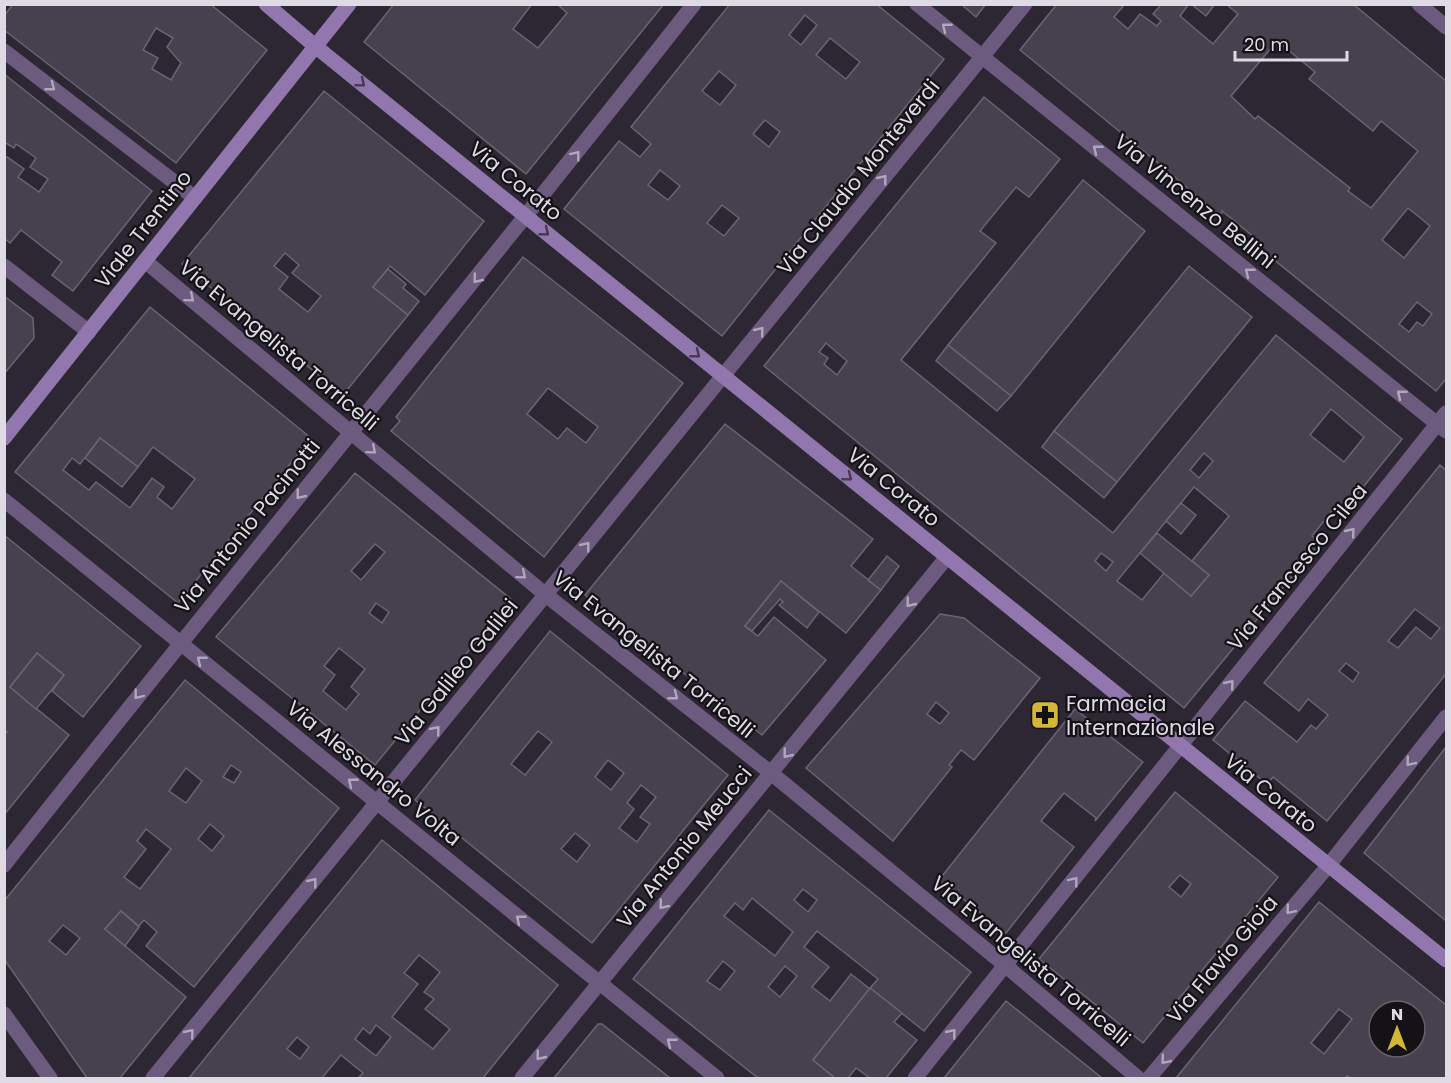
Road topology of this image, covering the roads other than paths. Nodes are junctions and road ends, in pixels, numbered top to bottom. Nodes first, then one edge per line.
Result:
1 (267, 4) edge
2 (349, 4) edge
3 (694, 4) edge
4 (917, 4) edge
5 (1025, 4) edge
6 (1419, 4) edge
7 (1446, 27) edge
8 (315, 46) junction
9 (4, 51) edge
10 (982, 57) junction
11 (195, 198) junction
12 (527, 217) junction
13 (145, 261) junction
14 (4, 266) edge
15 (89, 332) junction
16 (723, 376) junction
17 (1444, 423) edge
18 (351, 432) junction
19 (4, 438) edge
20 (4, 500) edge
21 (947, 558) junction
22 (546, 595) junction
23 (180, 643) junction
24 (1446, 717) edge
25 (1180, 747) junction
26 (771, 773) junction
27 (377, 803) junction
28 (4, 864) edge
29 (1328, 866) junction
30 (1446, 960) edge
31 (1006, 966) junction
32 (599, 983) junction
33 (4, 1014) edge
34 (50, 1078) edge
35 (153, 1078) edge
36 (522, 1078) edge
37 (717, 1078) edge
38 (915, 1078) edge
39 (1138, 1078) edge
40 (1149, 1078) edge

1 - 8 street, Via Corato
2 - 8 street, Viale Trentino
12 -> 3 street, Via Antonio Pacinotti
10 -> 4 street, Via Vincenzo Bellini
5 - 10 street, Via Claudio Monteverdi
6 - 7 street
8 - 11 street, Viale Trentino
8 -> 12 street, Via Corato
9 -> 11 street
16 -> 10 street, Via Claudio Monteverdi
17 -> 10 street, Via Vincenzo Bellini
11 - 13 street, Viale Trentino
12 -> 16 street, Via Corato
12 -> 18 street, Via Antonio Pacinotti
13 - 15 street, Viale Trentino
13 -> 18 street, Via Evangelista Torricelli
14 - 15 street
15 - 19 street, Viale Trentino
16 -> 21 street, Via Corato
22 -> 16 street, Via Galileo Galilei
25 -> 17 street, Via Francesco Cilea
18 -> 22 street, Via Evangelista Torricelli
18 -> 23 street, Via Antonio Pacinotti
20 - 23 street, Via Alessandro Volta
21 - 25 street, Via Corato
21 -> 26 street, Via Antonio Meucci
22 -> 26 street, Via Evangelista Torricelli
27 -> 22 street, Via Galileo Galilei
27 -> 23 street, Via Alessandro Volta
23 -> 28 street, Via Antonio Pacinotti
24 -> 29 street, Via Flavio Gioia
25 - 29 street, Via Corato
31 -> 25 street, Via Francesco Cilea
26 - 31 street, Via Evangelista Torricelli
26 -> 32 street, Via Antonio Meucci
32 -> 27 street, Via Alessandro Volta
35 -> 27 street, Via Galileo Galilei
29 - 30 street, Via Corato
29 -> 40 street, Via Flavio Gioia
38 -> 31 street, Via Francesco Cilea
31 - 39 street, Via Evangelista Torricelli
32 -> 36 street, Via Antonio Meucci
37 -> 32 street, Via Alessandro Volta
33 - 34 street

